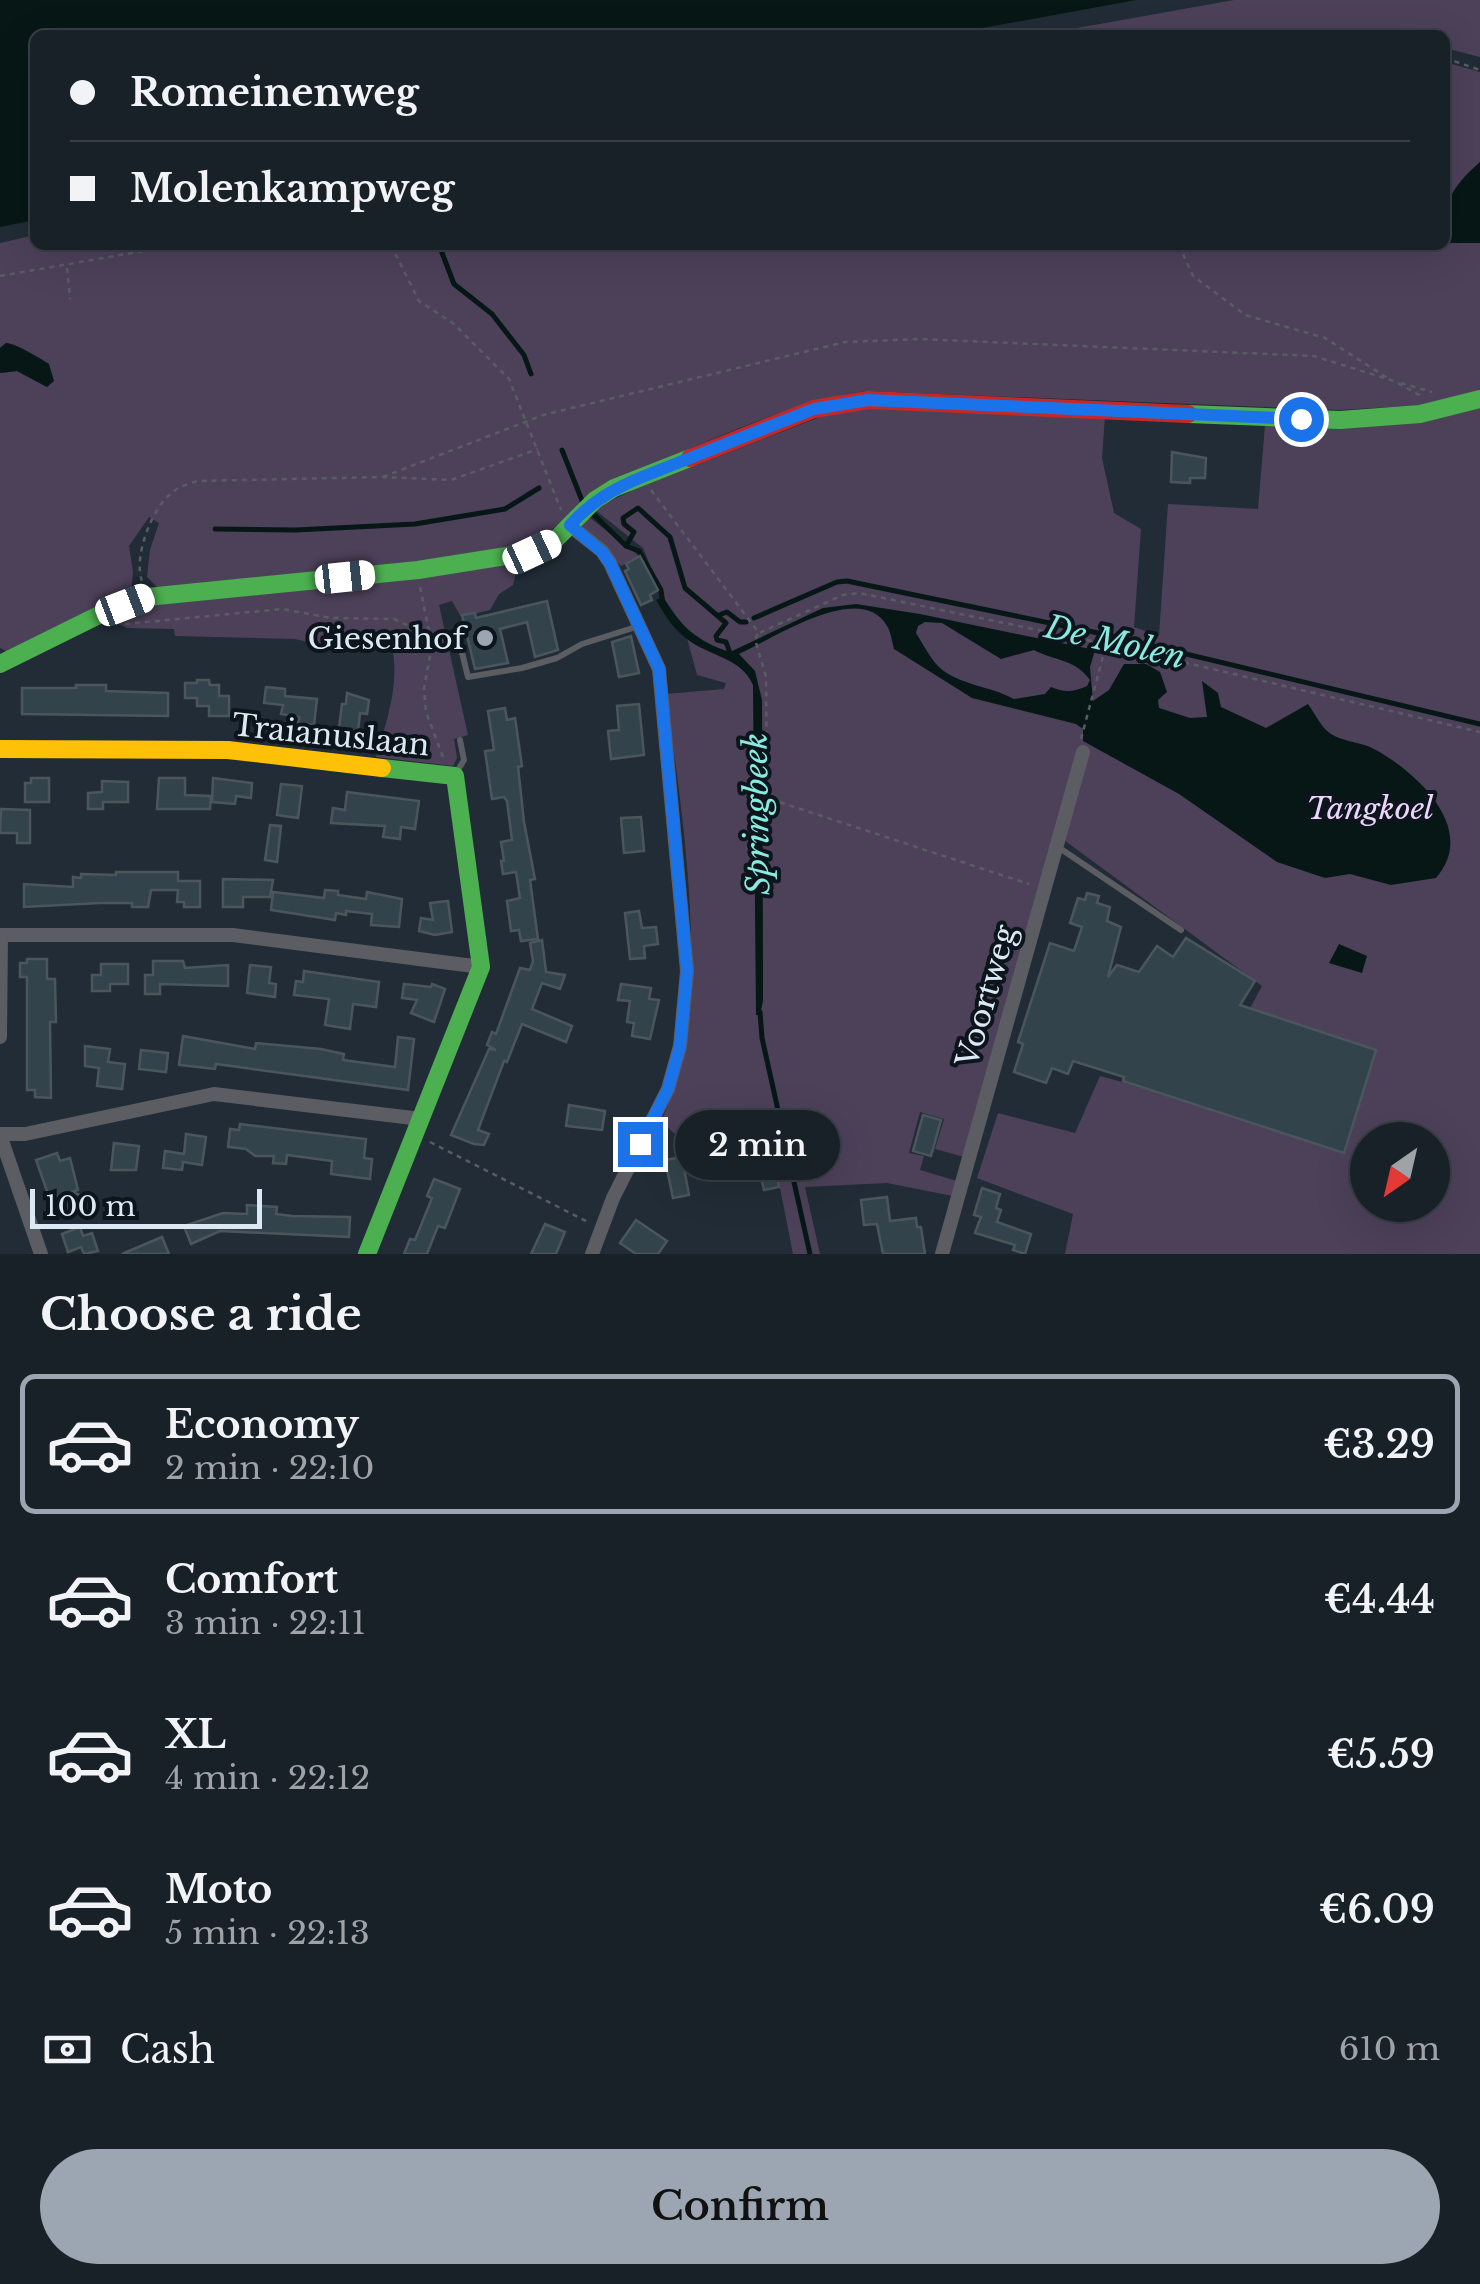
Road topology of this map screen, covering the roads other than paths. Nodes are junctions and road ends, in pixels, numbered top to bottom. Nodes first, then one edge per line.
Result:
1 (1480, 399) edge
2 (574, 520) junction
3 (640, 626) junction
4 (458, 636) dead end
5 (0, 664) edge
6 (460, 740) dead end
7 (0, 749) edge
8 (1084, 752) dead end
9 (455, 776) junction
10 (1057, 846) junction
11 (1181, 930) dead end
12 (0, 935) edge
13 (481, 967) junction
14 (0, 1038) edge
15 (418, 1127) junction
16 (0, 1134) edge
17 (41, 1254) edge
18 (366, 1254) edge
19 (592, 1254) edge
20 (942, 1254) edge

1 - 2 street
2 - 3 street
2 - 5 street
3 - 4 lane
3 - 19 street
6 - 9 lane
7 - 9 street, Traianuslaan
8 - 10 street, Voortweg
9 - 13 street, Traianuslaan
10 - 11 lane
10 - 20 street, Voortweg
12 - 13 street
12 - 14 street
13 - 15 street, Traianuslaan
15 - 16 street
15 - 18 street, Traianuslaan
16 - 17 street

